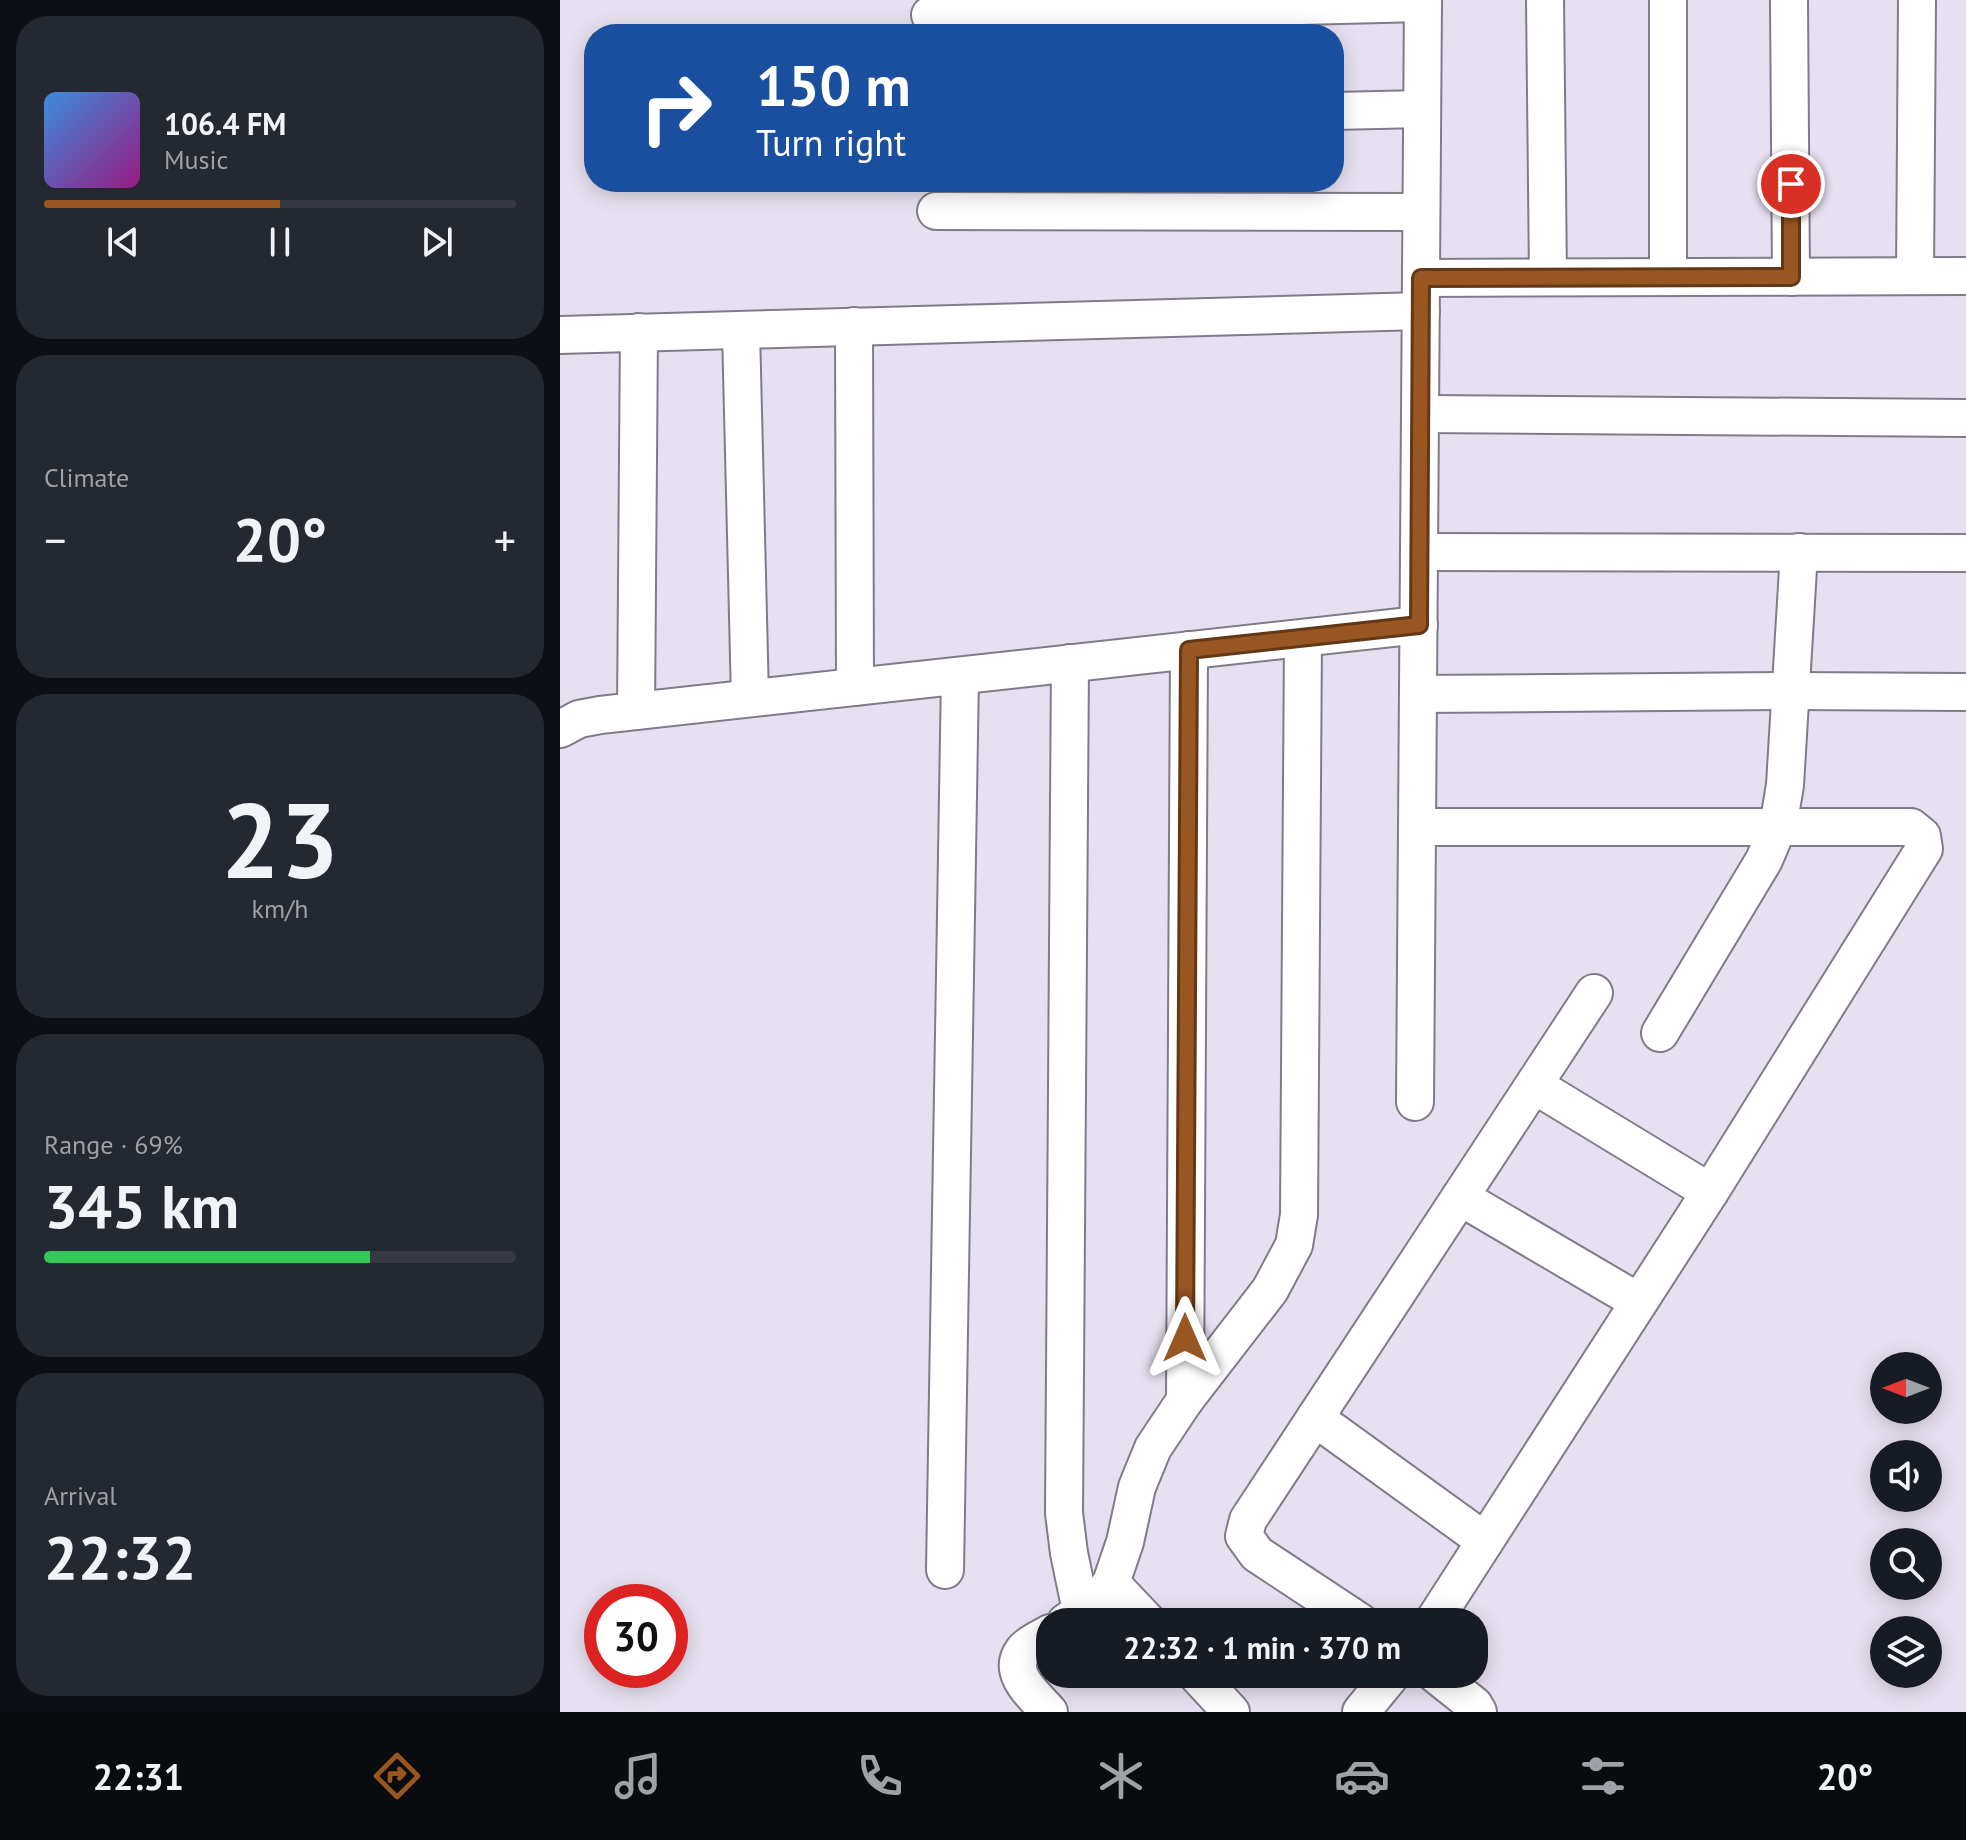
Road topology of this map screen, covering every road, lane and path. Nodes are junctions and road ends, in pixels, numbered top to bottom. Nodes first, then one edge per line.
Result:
1 (1545, 0) edge
2 (1668, 0) edge
3 (1789, 0) edge
4 (1917, 0) edge
5 (1423, 2) edge
6 (930, 15) dead end
7 (1422, 109) junction
8 (1344, 111) edge
9 (936, 211) dead end
10 (1421, 212) junction
11 (1915, 276) junction
12 (1966, 276) edge
13 (1548, 277) junction
14 (1668, 277) junction
15 (1791, 277) junction
16 (1421, 294) junction
17 (854, 326) junction
18 (741, 330) junction
19 (639, 332) junction
20 (560, 335) edge
21 (1420, 414) junction
22 (1966, 418) edge
23 (1419, 552) junction
24 (1799, 552) junction
25 (1966, 553) edge
26 (1419, 625) junction
27 (1303, 638) junction
28 (1189, 650) junction
29 (1070, 663) junction
30 (960, 676) junction
31 (855, 687) junction
32 (1790, 691) junction
33 (1966, 692) edge
34 (1418, 694) junction
35 (750, 698) junction
36 (636, 711) junction
37 (560, 729) edge
38 (1417, 827) junction
39 (1778, 827) junction
40 (1594, 993) dead end
41 (1660, 1033) dead end
42 (1534, 1085) junction
43 (1415, 1102) dead end
44 (1710, 1192) junction
45 (1460, 1197) junction
46 (1639, 1302) junction
47 (1185, 1400) junction
48 (1315, 1418) junction
49 (1485, 1541) junction
50 (945, 1570) dead end
51 (1111, 1583) junction
52 (1073, 1608) edge
53 (1087, 1608) edge
54 (1135, 1608) edge
55 (1339, 1608) edge
56 (1442, 1608) edge
57 (1036, 1643) edge
58 (1209, 1688) edge
59 (1381, 1688) edge
60 (1453, 1688) edge
61 (1049, 1712) edge
62 (1231, 1712) edge
63 (1361, 1712) edge
64 (1478, 1712) edge

1 - 13 street
2 - 14 street
3 - 15 street
4 - 11 street
5 - 6 street
5 - 7 street
7 - 8 street
7 - 10 street
9 - 10 street
10 - 16 street
11 - 12 street
11 - 15 street
13 - 14 street
13 - 16 street
14 - 15 street
16 - 17 street
16 - 21 street
17 - 18 street
17 - 31 street
18 - 19 street
18 - 35 street
19 - 20 street
19 - 36 street
21 - 22 street
21 - 23 street
23 - 24 street
23 - 26 street
24 - 25 street
24 - 32 street
26 - 27 street
26 - 34 street
27 - 28 street
27 - 47 street
28 - 29 street
28 - 47 street
29 - 30 street
29 - 52 street
30 - 31 street
30 - 50 street
31 - 35 street
32 - 33 street
32 - 34 street
32 - 39 street
34 - 38 street
35 - 36 street
36 - 37 street
38 - 39 street
38 - 43 street
39 - 41 street
39 - 44 street
40 - 42 street
42 - 44 street
42 - 45 street
44 - 46 street
45 - 46 street
45 - 48 street
46 - 49 street
47 - 51 street
48 - 49 street
48 - 55 street
49 - 56 street
51 - 53 street
51 - 54 street
57 - 61 street
58 - 62 street
59 - 63 street
60 - 64 street

